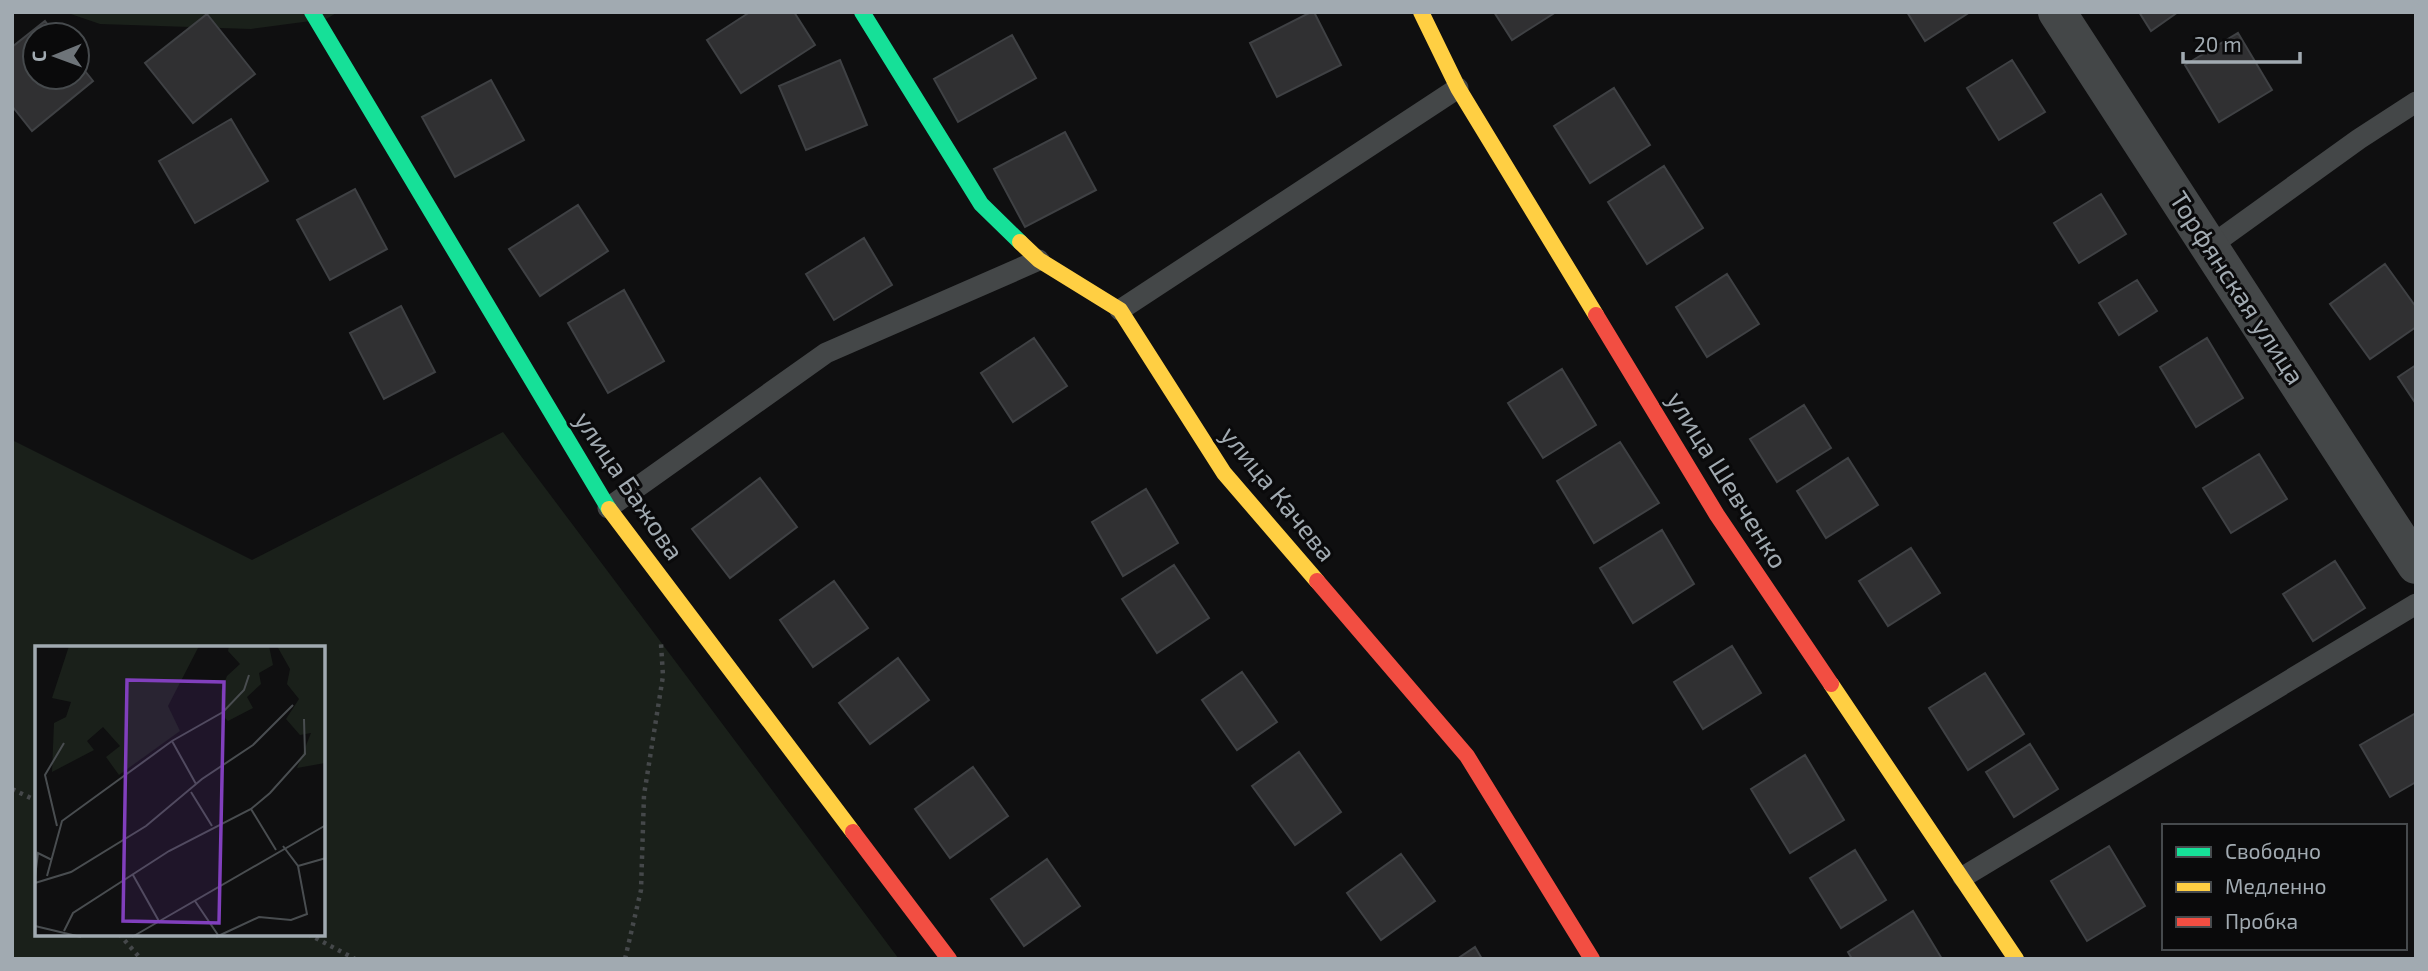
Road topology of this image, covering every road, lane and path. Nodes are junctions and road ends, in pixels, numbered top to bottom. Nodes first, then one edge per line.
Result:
1 (312, 12) edge
2 (862, 12) edge
3 (1421, 12) edge
4 (2057, 12) edge
5 (1458, 88) junction
6 (2416, 102) edge
7 (2210, 247) junction
8 (1039, 260) junction
9 (1120, 310) junction
10 (608, 509) junction
11 (2416, 565) edge
12 (2416, 604) edge
13 (660, 636) dead end
14 (12, 789) edge
15 (30, 799) junction
16 (35, 800) edge
17 (35, 805) edge
18 (1963, 877) junction
19 (121, 936) edge
20 (311, 936) edge
21 (141, 959) edge
22 (355, 959) edge
23 (625, 959) edge
24 (949, 959) edge
25 (1592, 959) edge
26 (2016, 959) edge

1 - 10 street, улица Бажова
2 - 8 street, улица Качева
3 - 5 street, улица Шевченко
4 - 7 street, Торфянская улица
5 - 9 lane
5 - 18 street, улица Шевченко
6 - 7 lane
7 - 11 street, Торфянская улица
8 - 9 street, улица Качева
8 - 10 lane
9 - 25 street, улица Качева
10 - 24 street, улица Бажова
12 - 18 lane
13 - 23 path
14 - 15 path
15 - 16 path
15 - 17 path
18 - 26 street, улица Шевченко
19 - 21 path
20 - 22 path

